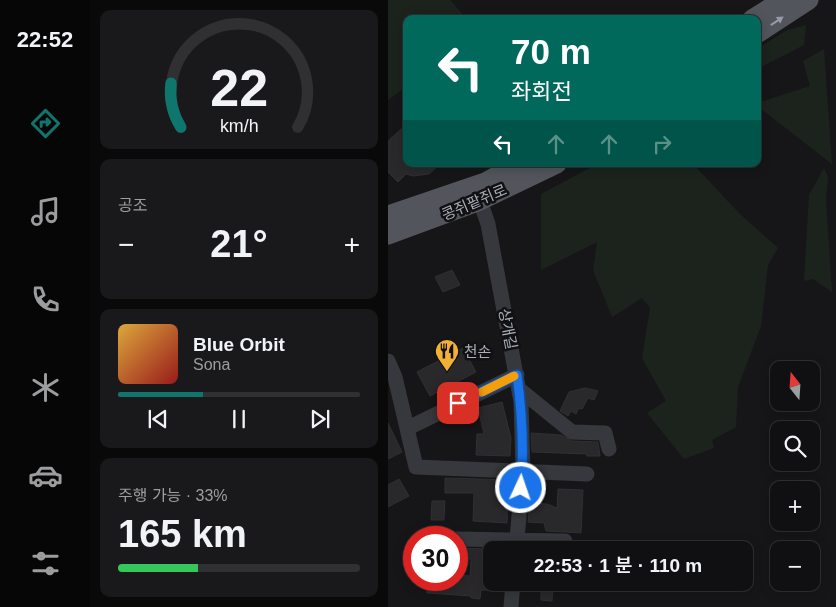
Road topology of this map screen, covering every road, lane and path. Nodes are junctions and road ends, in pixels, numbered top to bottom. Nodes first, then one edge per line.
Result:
1 (796, 3) edge
2 (761, 16) edge
3 (761, 31) edge
4 (512, 167) edge
5 (551, 167) edge
6 (461, 190) junction
7 (480, 200) junction
8 (388, 208) edge
9 (388, 215) edge
10 (388, 234) edge
11 (388, 361) edge
12 (518, 382) junction
13 (408, 428) junction
14 (609, 449) dead end
15 (523, 471) junction
16 (587, 474) dead end
17 (468, 539) edge
18 (483, 541) edge
19 (517, 541) edge
20 (512, 591) edge
21 (511, 607) edge

1 - 2 main road
3 -> 1 main road
4 - 6 main road, 콩쥐팥쥐로
5 - 7 main road, 콩쥐팥쥐로
6 - 8 street
6 - 9 main road, 콩쥐팥쥐로
7 - 10 main road, 콩쥐팥쥐로
7 - 12 street, 상개길
11 - 13 street
12 - 13 street
12 - 14 street
12 - 15 street, 상개길
13 - 15 street
15 - 16 street
15 - 19 street, 상개길
17 - 18 street
20 - 21 street

